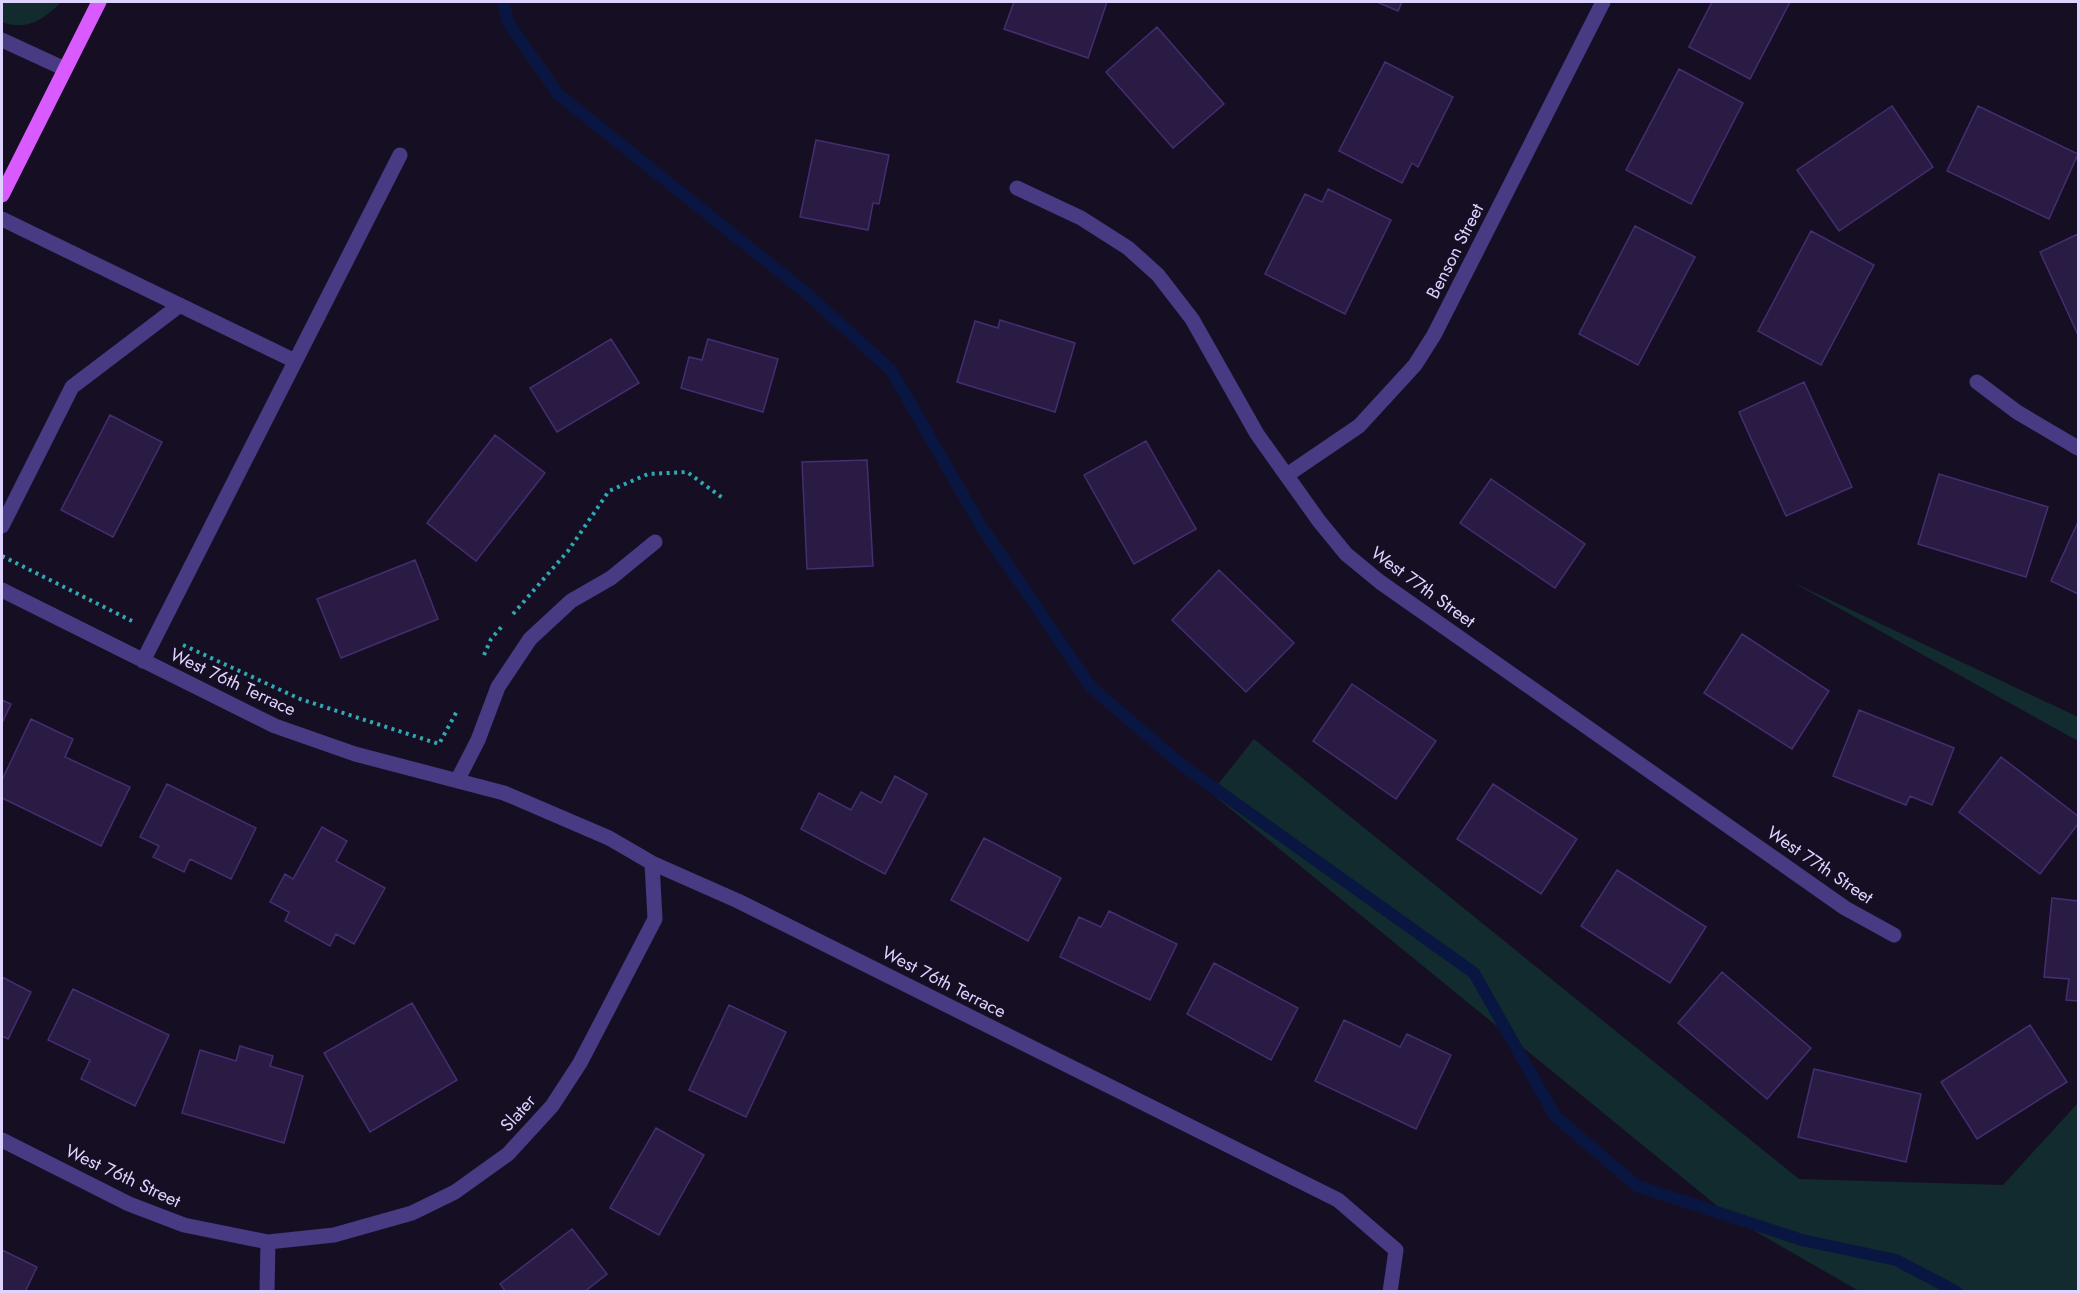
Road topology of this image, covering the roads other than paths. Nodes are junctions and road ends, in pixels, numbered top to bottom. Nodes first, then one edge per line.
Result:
1 (99, 2) edge
2 (1603, 2) edge
3 (2, 40) edge
4 (65, 69) junction
5 (400, 154) dead end
6 (1017, 188) dead end
7 (2, 195) edge
8 (2, 219) edge
9 (180, 305) junction
10 (295, 361) junction
11 (1977, 382) dead end
12 (2079, 448) edge
13 (1287, 475) junction
14 (2, 526) edge
15 (655, 542) dead end
16 (2, 590) edge
17 (143, 660) junction
18 (458, 779) junction
19 (652, 863) junction
20 (1894, 935) dead end
21 (2, 1140) edge
22 (268, 1242) junction
23 (267, 1292) edge
24 (1390, 1292) edge

1 - 4 main road
2 - 13 street, Benson Street
3 - 4 street
4 - 7 main road
5 - 10 street
6 - 13 street, West 77th Street
8 - 9 street
9 - 10 street
9 - 14 street
10 - 17 street
11 - 12 street
13 - 20 street, West 77th Street
15 - 18 street
16 - 17 street, West 76th Terrace
17 - 18 street, West 76th Terrace
18 - 19 street, West 76th Terrace
19 - 22 street, Slater
19 - 24 street, West 76th Terrace
21 - 22 street, West 76th Street
22 - 23 street

